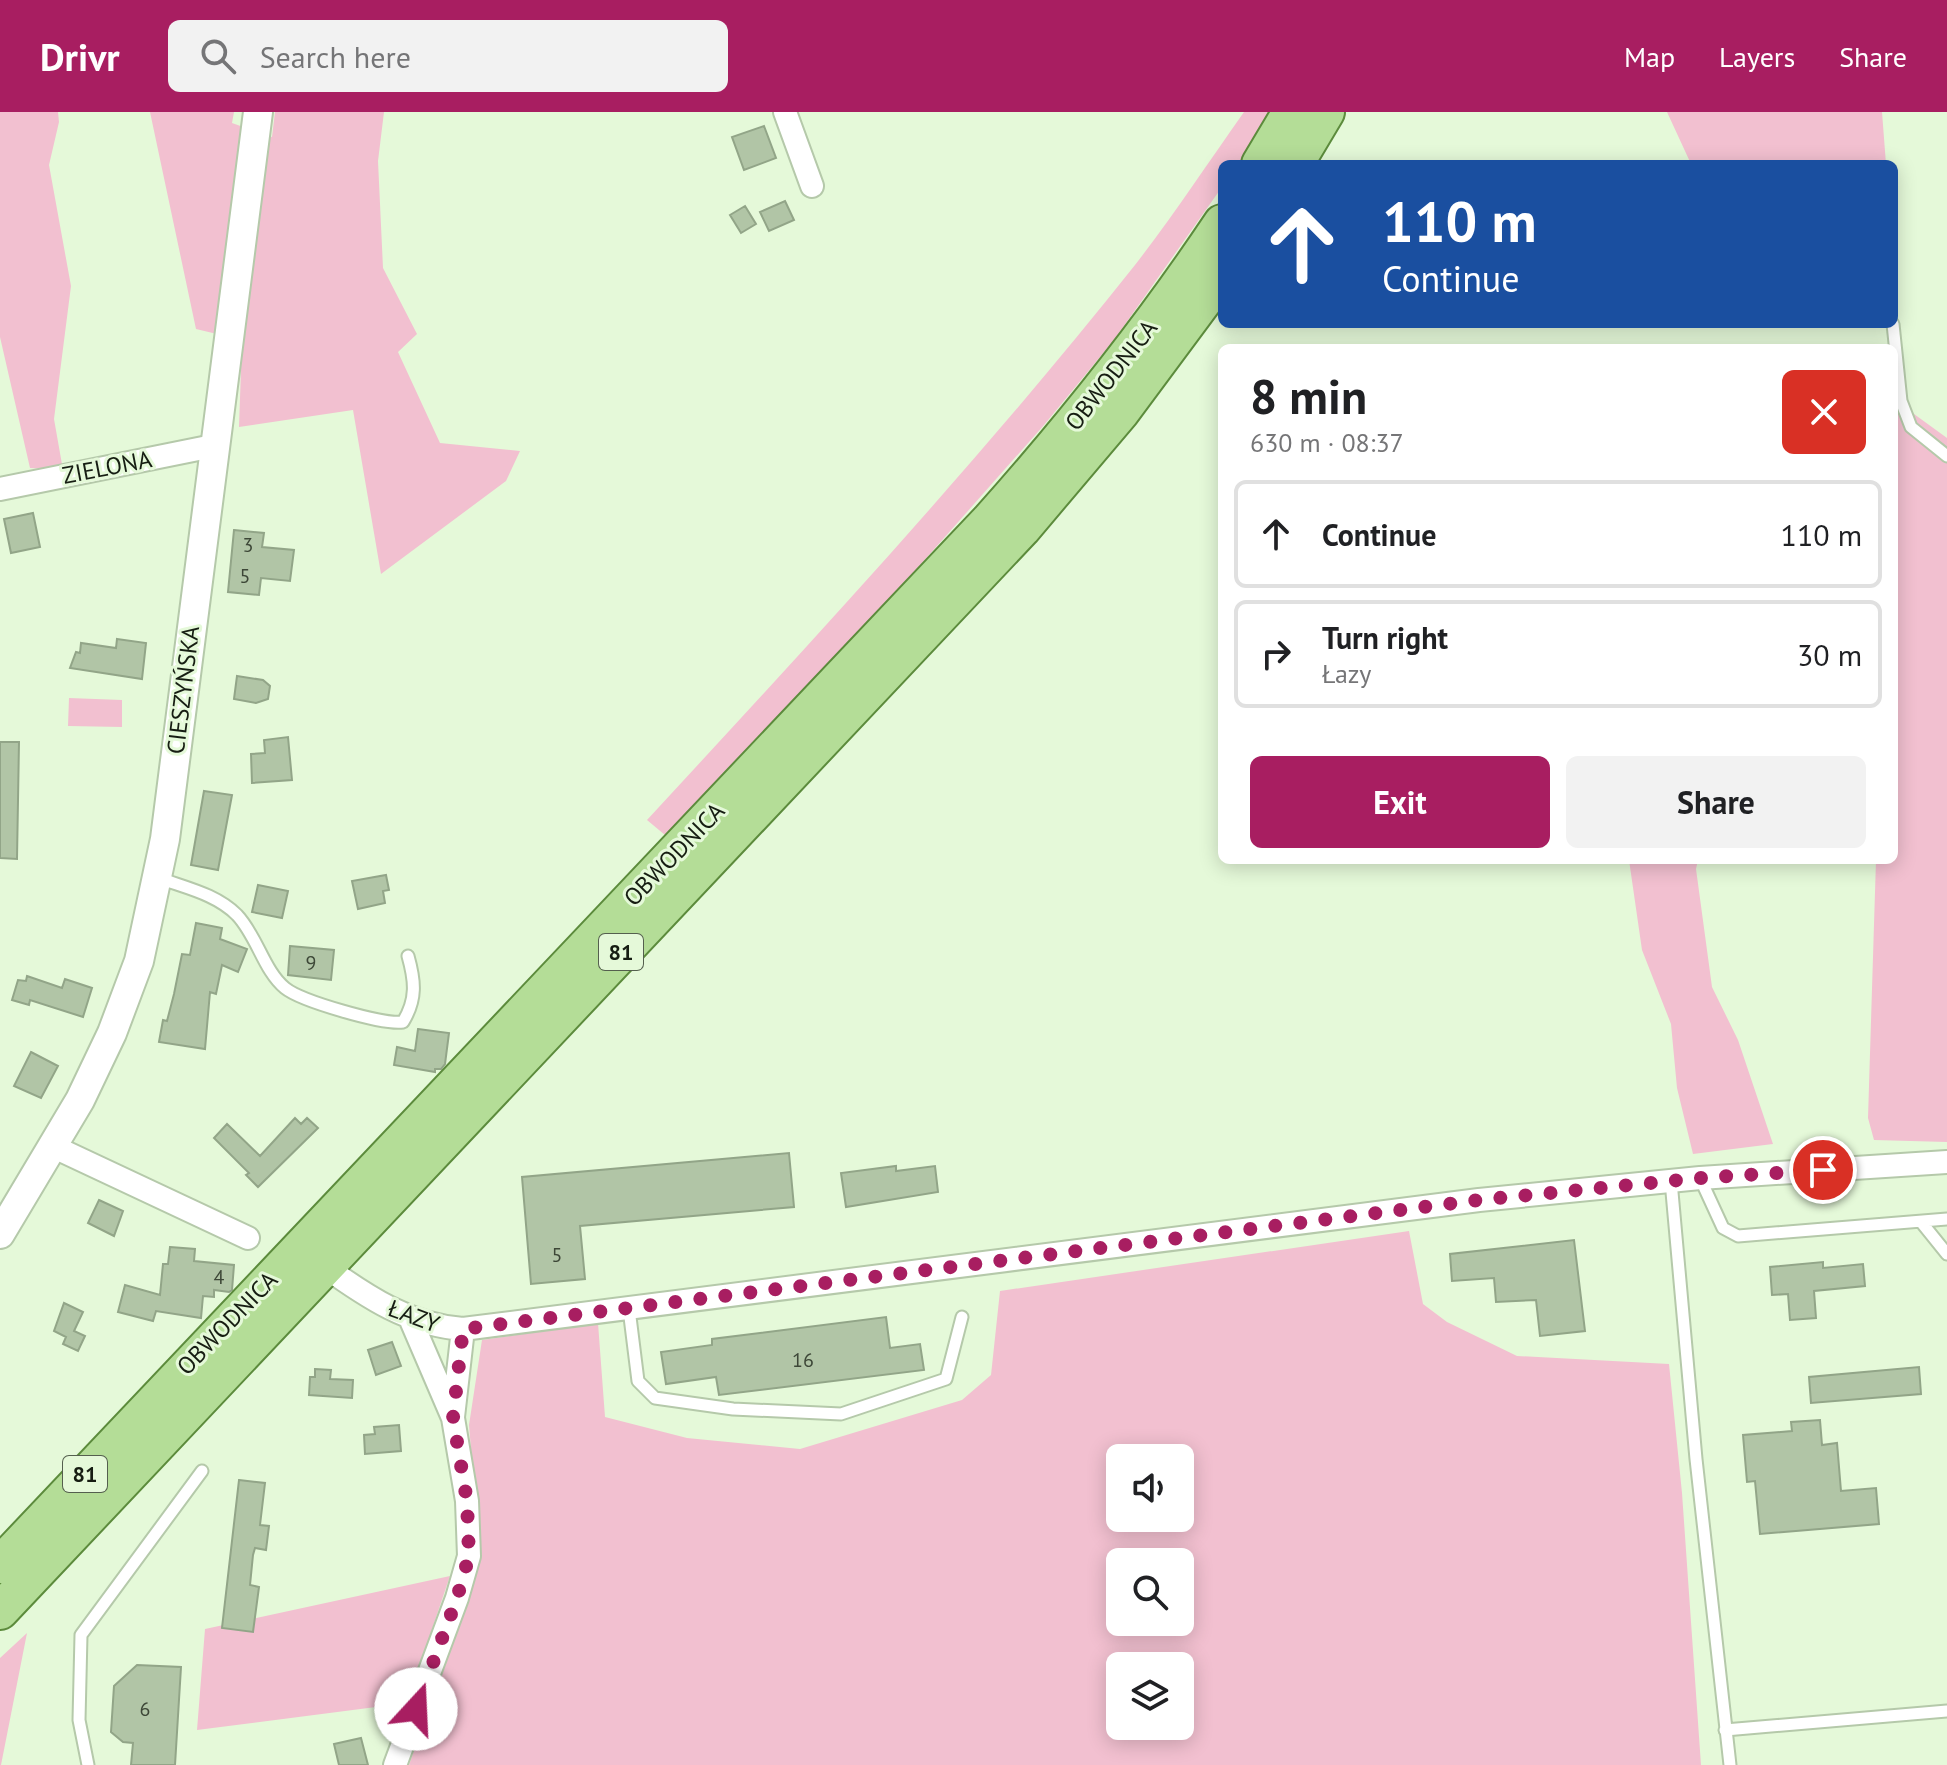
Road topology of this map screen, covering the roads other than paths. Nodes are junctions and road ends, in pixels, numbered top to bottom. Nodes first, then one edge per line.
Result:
1 (258, 112) edge
2 (785, 112) edge
3 (1291, 112) edge
4 (1326, 112) edge
5 (1262, 160) edge
6 (1297, 160) edge
7 (812, 186) dead end
8 (1218, 229) edge
9 (1218, 281) edge
10 (1898, 372) edge
11 (213, 446) junction
12 (1947, 456) edge
13 (0, 489) edge
14 (158, 877) junction
15 (408, 956) dead end
16 (52, 1146) junction
17 (1947, 1162) edge
18 (1700, 1178) junction
19 (1671, 1181) junction
20 (1947, 1219) edge
21 (1922, 1223) junction
22 (0, 1234) edge
23 (248, 1238) dead end
24 (1947, 1254) edge
25 (324, 1266) junction
26 (629, 1309) junction
27 (962, 1317) dead end
28 (410, 1318) junction
29 (463, 1329) junction
30 (453, 1418) junction
31 (202, 1471) dead end
32 (0, 1565) edge
33 (0, 1611) edge
34 (1947, 1711) edge
35 (1725, 1730) junction
36 (88, 1765) edge
37 (395, 1765) edge
38 (1730, 1765) edge

1 - 11 street, CIESZYŃSKA
2 - 7 street
3 - 5 main road
4 - 6 main road
8 - 32 main road, OBWODNICA / 81
9 - 25 main road, OBWODNICA / 81
10 - 12 lane
11 - 13 street, ZIELONA
11 - 14 street, CIESZYŃSKA
14 - 15 lane
14 - 16 street, CIESZYŃSKA
16 - 22 street, CIESZYŃSKA
16 - 23 street
17 - 18 street, ŁAZY
18 - 19 street, ŁAZY
18 - 21 lane
19 - 26 street, ŁAZY
19 - 35 lane
20 - 21 lane
21 - 24 lane
25 - 28 street, ŁAZY
25 - 33 main road, OBWODNICA / 81
26 - 27 lane
26 - 29 street, ŁAZY
28 - 29 street, ŁAZY
28 - 30 street
29 - 30 street
30 - 37 street
31 - 36 lane
34 - 35 lane
35 - 38 lane

